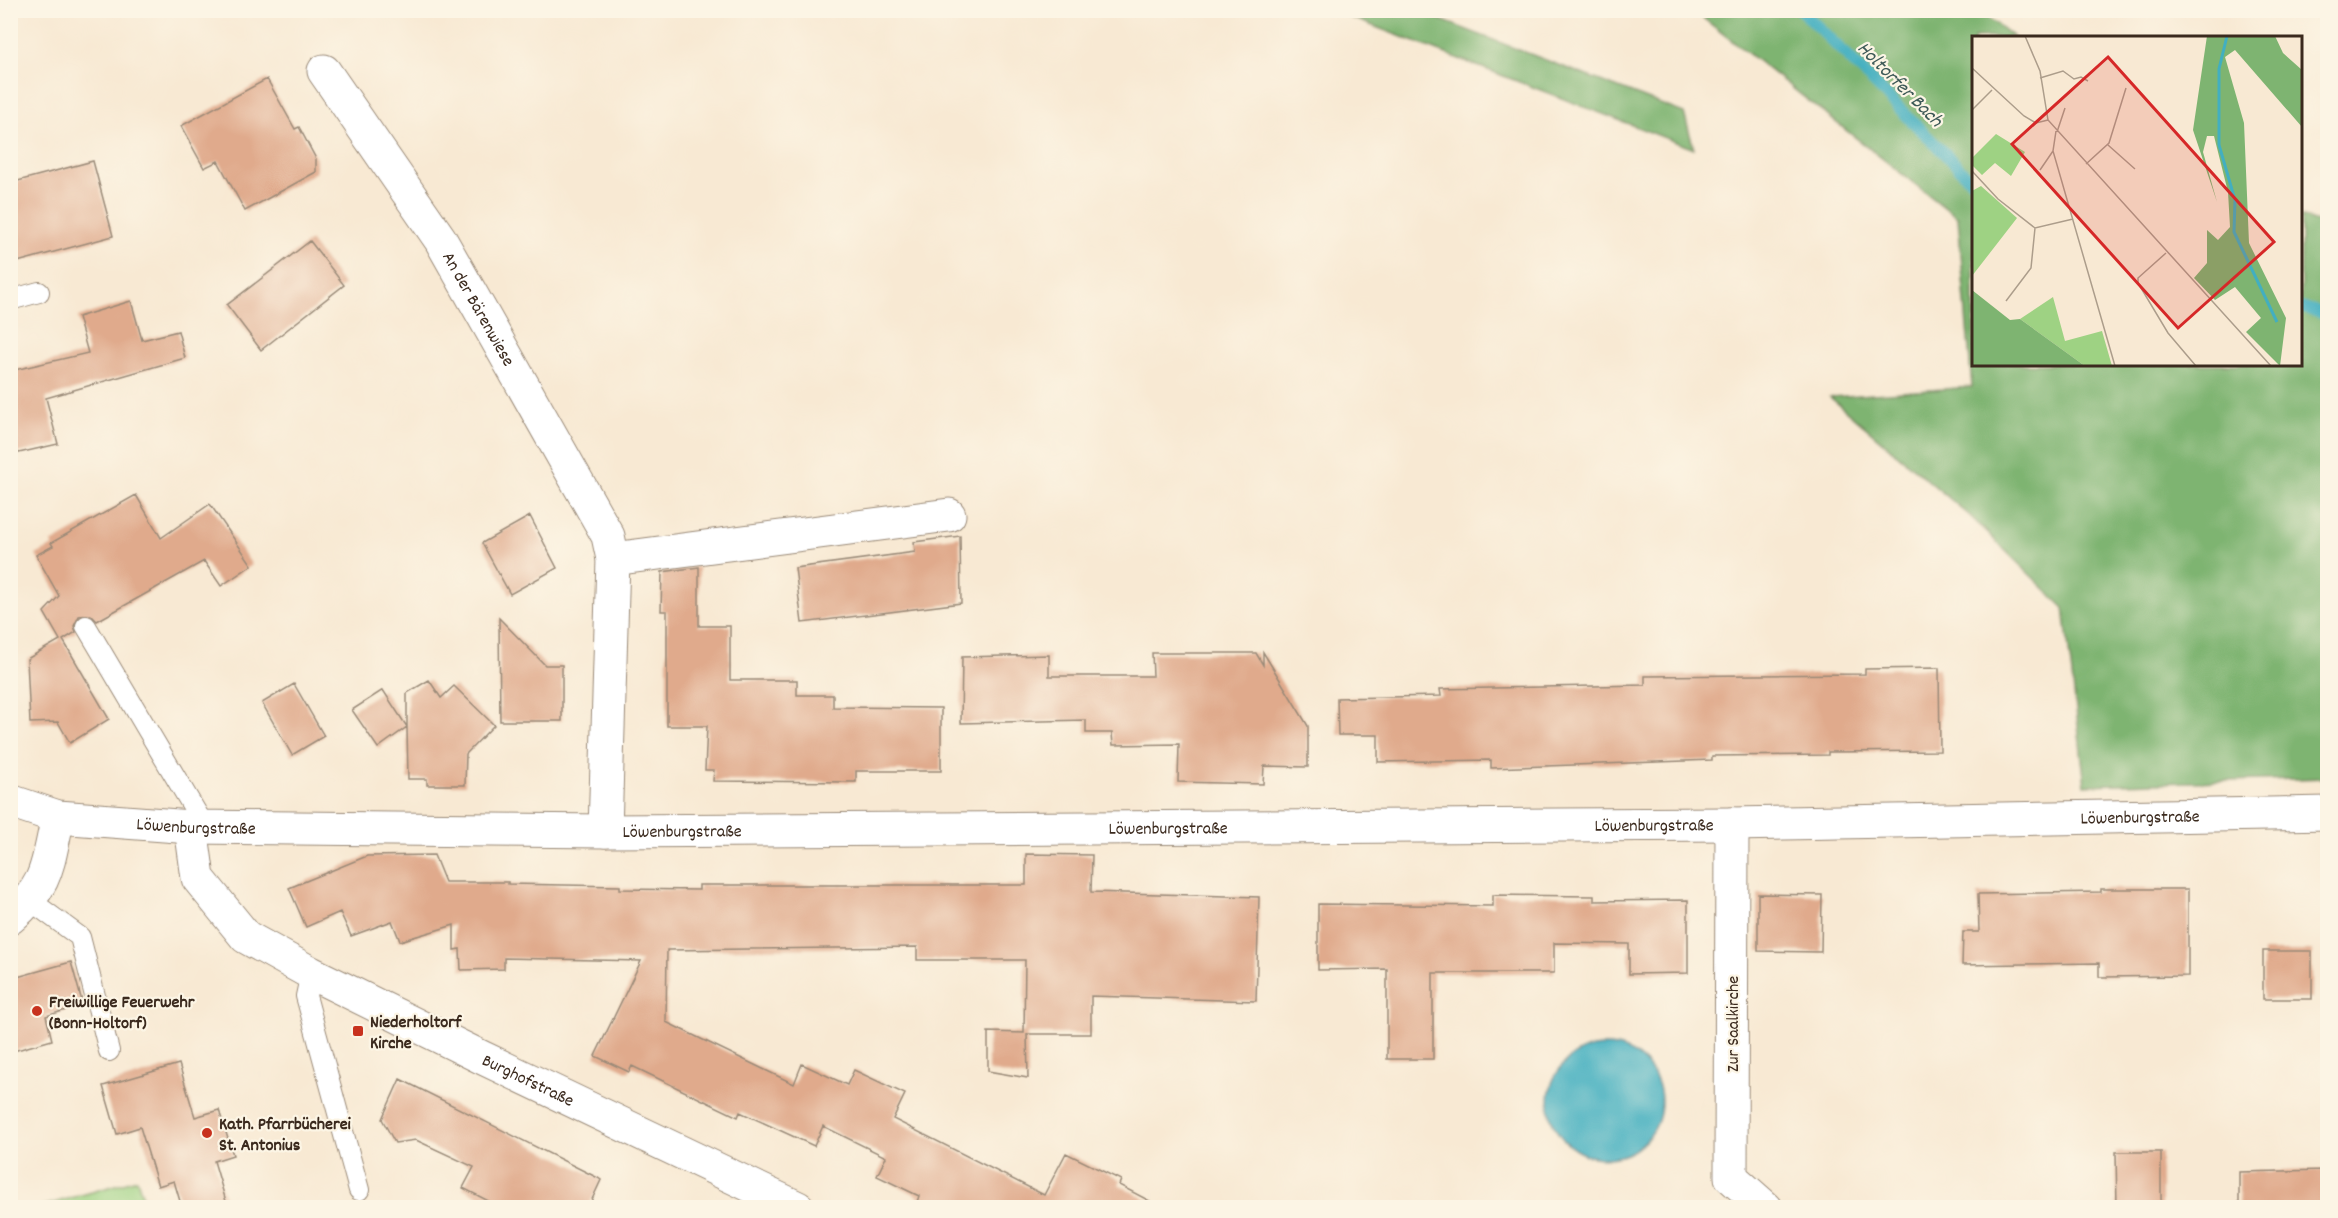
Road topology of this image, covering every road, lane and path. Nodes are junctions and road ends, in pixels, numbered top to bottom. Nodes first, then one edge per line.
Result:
1 (324, 71) dead end
2 (39, 292) dead end
3 (10, 300) edge
4 (949, 515) dead end
5 (613, 559) junction
6 (86, 626) dead end
7 (10, 801) edge
8 (2328, 813) edge
9 (58, 817) junction
10 (1732, 824) junction
11 (198, 827) junction
12 (605, 831) junction
13 (21, 910) edge
14 (311, 973) junction
15 (109, 1051) dead end
16 (359, 1190) dead end
17 (798, 1208) edge
18 (1766, 1208) edge

1 - 5 street, An der Bärenwiese
2 - 3 lane
4 - 5 street
5 - 12 street, An der Bärenwiese
6 - 11 lane
7 - 9 street, Löwenburgstraße
8 - 10 street, Löwenburgstraße
9 - 11 street, Löwenburgstraße
9 - 13 street
10 - 12 street, Löwenburgstraße
10 - 18 street, Zur Saalkirche
11 - 12 street, Löwenburgstraße
11 - 14 street, Burghofstraße
13 - 15 lane
14 - 16 lane
14 - 17 street, Burghofstraße

